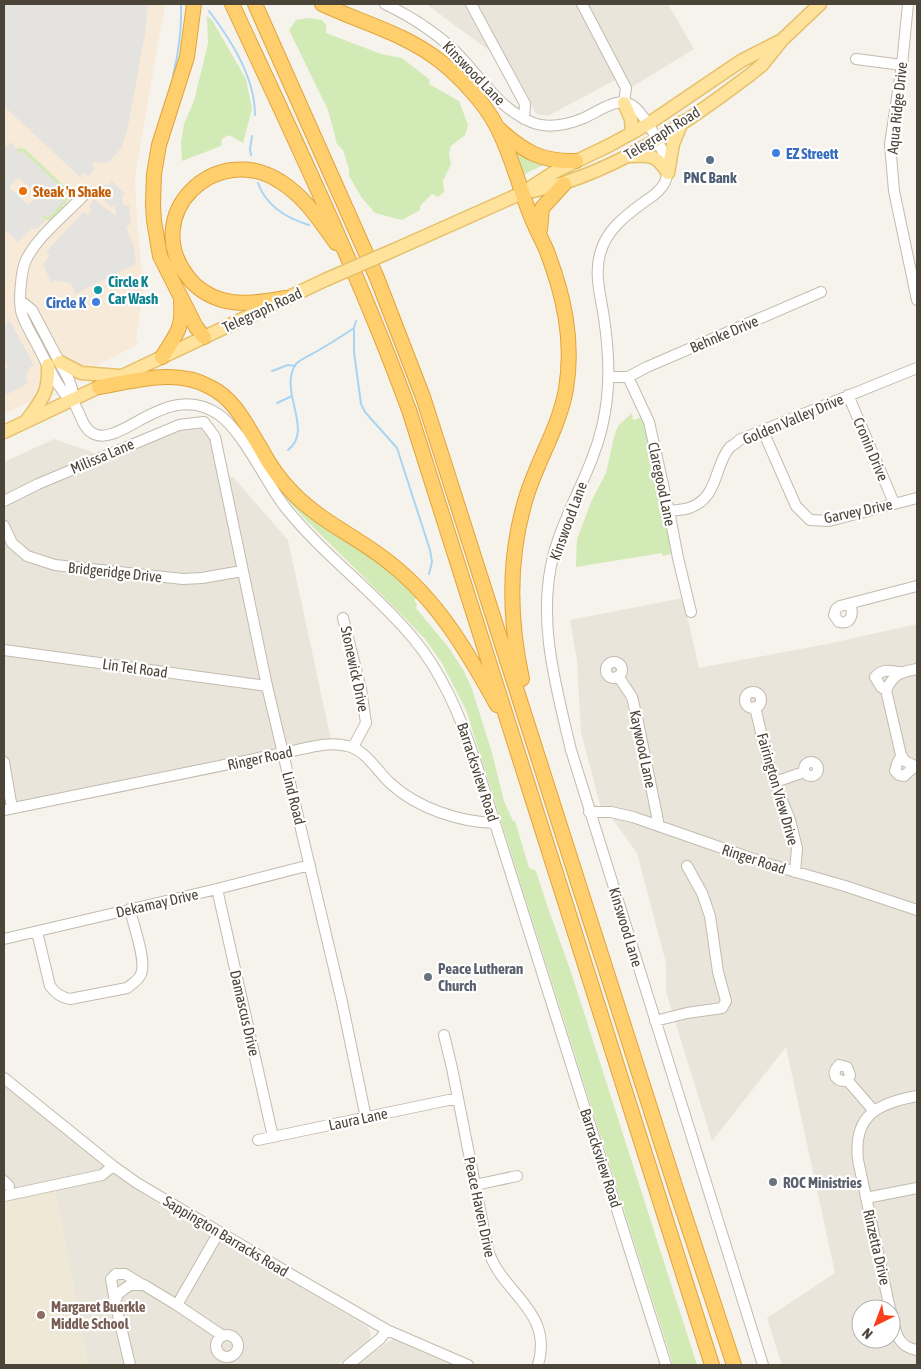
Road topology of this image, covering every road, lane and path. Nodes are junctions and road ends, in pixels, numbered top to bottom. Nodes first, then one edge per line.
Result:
1 (194, 4) edge
2 (232, 4) edge
3 (255, 4) edge
4 (322, 4) edge
5 (385, 4) edge
6 (471, 4) edge
7 (582, 4) edge
8 (820, 4) edge
9 (908, 4) edge
10 (782, 40) junction
11 (856, 59) dead end
12 (902, 65) junction
13 (624, 102) junction
14 (524, 119) junction
15 (682, 122) junction
16 (648, 124) junction
17 (497, 127) junction
18 (632, 133) junction
19 (656, 139) junction
20 (625, 156) junction
21 (576, 161) junction
22 (668, 173) junction
23 (564, 184) junction
24 (522, 193) junction
25 (83, 196) dead end
26 (540, 236) junction
27 (351, 264) junction
28 (821, 292) dead end
29 (180, 296) junction
30 (286, 298) junction
31 (917, 300) edge
32 (204, 337) junction
33 (162, 357) junction
34 (54, 363) junction
35 (917, 368) edge
36 (122, 376) junction
37 (609, 377) junction
38 (628, 377) junction
39 (99, 387) junction
40 (848, 395) junction
41 (72, 400) junction
42 (26, 422) junction
43 (204, 422) joint
44 (763, 431) junction
45 (4, 432) edge
46 (917, 498) edge
47 (4, 501) edge
48 (894, 503) junction
49 (669, 511) junction
50 (4, 526) edge
51 (242, 571) junction
52 (917, 586) edge
53 (850, 604) dead end
54 (691, 612) dead end
55 (343, 618) dead end
56 (4, 650) edge
57 (917, 669) edge
58 (900, 672) junction
59 (618, 676) dead end
60 (267, 686) junction
61 (888, 686) junction
62 (755, 707) dead end
63 (510, 729) junction
64 (353, 748) junction
65 (537, 749) junction
66 (283, 753) junction
67 (901, 756) junction
68 (4, 762) edge
69 (916, 766) edge
70 (804, 772) dead end
71 (776, 782) junction
72 (8, 809) edge
73 (590, 812) junction
74 (495, 823) junction
75 (659, 826) junction
76 (310, 865) junction
77 (687, 866) dead end
78 (795, 872) junction
79 (217, 889) junction
80 (130, 909) junction
81 (917, 910) edge
82 (37, 932) junction
83 (4, 939) edge
84 (655, 1021) junction
85 (444, 1035) dead end
86 (4, 1078) edge
87 (848, 1081) dead end
88 (917, 1096) edge
89 (458, 1098) junction
90 (874, 1111) junction
91 (366, 1118) junction
92 (272, 1137) junction
93 (258, 1140) dead end
94 (113, 1166) junction
95 (517, 1176) dead end
96 (475, 1185) junction
97 (917, 1188) edge
98 (4, 1196) edge
99 (866, 1198) junction
100 (219, 1232) junction
101 (144, 1286) junction
102 (117, 1298) junction
103 (889, 1299) edge
104 (178, 1305) junction
105 (387, 1330) junction
106 (223, 1336) dead end
107 (901, 1342) edge
108 (917, 1350) edge
109 (130, 1365) edge
110 (348, 1365) edge
111 (468, 1365) edge
112 (538, 1365) edge
113 (666, 1365) edge
114 (712, 1365) edge
115 (734, 1365) edge
116 (763, 1365) edge

1 - 29 highway
2 - 27 highway
3 - 65 highway
4 - 17 highway
5 - 14 street, Kinswood Lane
6 - 14 street
7 - 13 street
8 - 10 main road, Telegraph Road
9 - 12 street, Aqua Ridge Drive
10 - 15 main road, Telegraph Road
10 - 16 main road, Telegraph Road
11 - 12 street
12 - 31 street, Aqua Ridge Drive
13 - 14 street, Kinswood Lane
13 - 16 street
13 - 18 main road
15 - 19 main road, Telegraph Road
15 - 22 main road
16 - 18 main road, Telegraph Road
16 - 19 street
17 - 21 highway
17 - 24 highway
18 - 21 main road, Telegraph Road
19 - 20 main road, Telegraph Road
19 - 22 street
20 - 22 main road
20 - 23 main road, Telegraph Road
21 - 24 main road, Telegraph Road
22 - 37 street, Kinswood Lane
23 - 24 main road, Telegraph Road
23 - 26 highway
24 - 26 highway
24 - 30 main road, Telegraph Road, bridge
25 - 34 street, Barracksview Road
26 - 65 highway
27 - 30 highway
27 - 63 highway
28 - 38 street, Behnke Drive
29 - 32 highway
29 - 33 highway
30 - 32 main road, Telegraph Road
32 - 33 main road, Telegraph Road
33 - 36 main road, Telegraph Road
34 - 36 main road
34 - 41 street, Barracksview Road
34 - 42 main road
35 - 40 street, Golden Valley Drive
36 - 39 main road, Telegraph Road
37 - 38 street
37 - 73 street, Kinswood Lane
38 - 49 street, Claregood Lane
39 - 41 main road, Telegraph Road
39 - 63 highway
40 - 44 street, Golden Valley Drive
40 - 48 street, Cronin Drive
41 - 42 main road, Telegraph Road
41 - 74 street, Barracksview Road
42 - 45 main road, Telegraph Road
43 - 47 street, Milissa Lane
43 - 51 street, Lind Road
44 - 48 street, Garvey Drive
44 - 49 street, Golden Valley Drive
46 - 48 street, Garvey Drive
49 - 54 street, Claregood Lane
50 - 51 street, Bridgeridge Drive
51 - 60 street, Lind Road
52 - 53 street
55 - 64 street, Stonewick Drive
56 - 60 street, Lin Tel Road
57 - 58 street
58 - 61 street
58 - 61 street
59 - 75 street, Kaywood Lane
60 - 66 street, Lind Road
61 - 67 street
62 - 71 street, Fairington View Drive
63 - 114 highway
64 - 66 street, Ringer Road
64 - 74 street
65 - 115 highway
66 - 72 street, Ringer Road
66 - 76 street, Lind Road
67 - 69 street
67 - 69 street
68 - 72 street
70 - 71 street
71 - 78 street, Fairington View Drive
73 - 75 street, Ringer Road
73 - 84 street, Kinswood Lane
74 - 113 street, Barracksview Road
75 - 78 street, Ringer Road
76 - 79 street, Dekamay Drive
76 - 91 street, Lind Road
77 - 84 street
78 - 81 street, Ringer Road
79 - 80 street, Dekamay Drive
79 - 92 street, Damascus Drive
80 - 82 street, Dekamay Drive
80 - 82 street
82 - 83 street, Dekamay Drive
84 - 116 street, Kinswood Lane
85 - 89 street, Peace Haven Drive
86 - 94 street, Sappington Barracks Road
87 - 90 street
88 - 90 street
89 - 91 street, Laura Lane
89 - 96 street, Peace Haven Drive
90 - 99 street, Rinzetta Drive
91 - 92 street, Laura Lane
92 - 93 street, Laura Lane
94 - 98 street
94 - 100 street, Sappington Barracks Road
95 - 96 street
96 - 112 street, Peace Haven Drive
97 - 99 street
99 - 103 street, Rinzetta Drive
100 - 104 street
100 - 105 street, Sappington Barracks Road
101 - 102 street
101 - 102 street
101 - 104 street
102 - 109 street
104 - 106 street
105 - 110 street
105 - 111 street, Sappington Barracks Road
107 - 108 street, Rinzetta Drive

